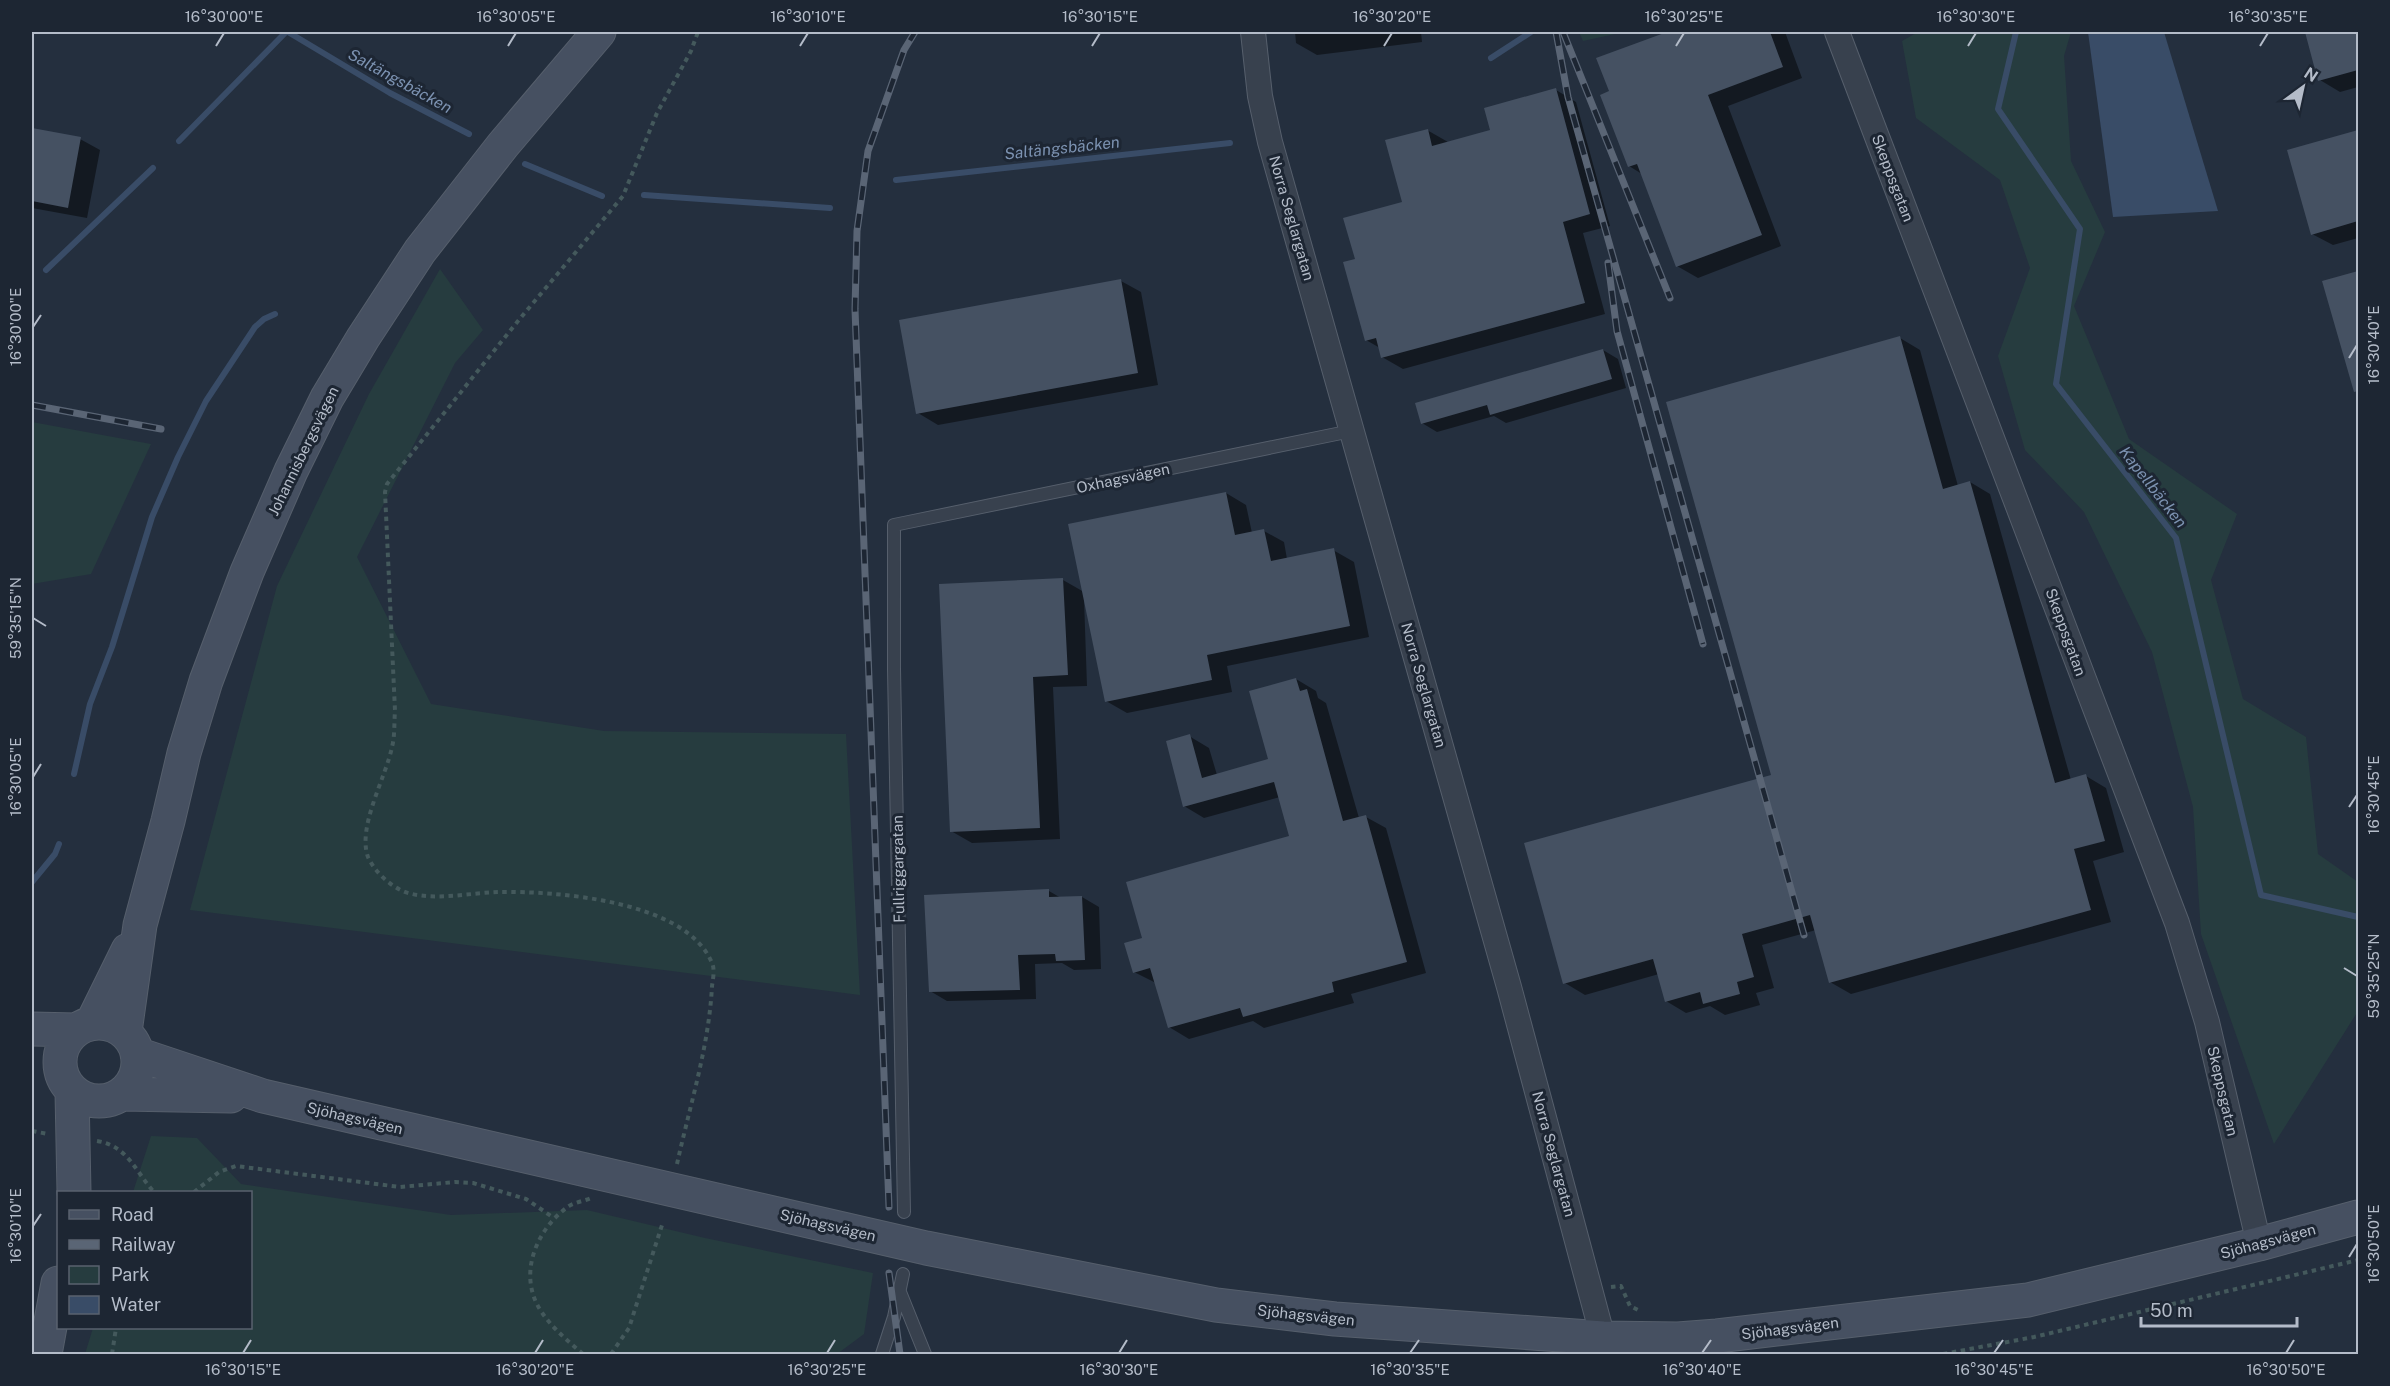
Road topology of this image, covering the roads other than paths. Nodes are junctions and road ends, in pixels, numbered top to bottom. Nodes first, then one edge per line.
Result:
1 (1253, 32) edge
2 (1837, 32) edge
3 (599, 35) edge
4 (1351, 431) junction
5 (894, 525) joint
6 (140, 924) junction
7 (84, 1026) junction
8 (32, 1029) edge
9 (131, 1043) junction
10 (32, 1060) edge
11 (67, 1085) junction
12 (263, 1096) junction
13 (114, 1098) junction
14 (75, 1191) edge
15 (75, 1191) edge
16 (904, 1212) dead end
17 (2358, 1217) edge
18 (2259, 1244) junction
19 (903, 1275) dead end
20 (57, 1288) edge
21 (900, 1291) junction
22 (1608, 1346) edge
23 (45, 1354) edge
24 (882, 1354) edge
25 (926, 1354) edge

1 - 4 street, Norra Seglargatan
2 - 18 street, Skeppsgatan
3 - 6 main road, Johannisbergsvägen
4 - 5 lane, Oxhagsvägen
4 - 22 street, Norra Seglargatan
5 - 16 lane, Fullriggargatan
6 - 7 main road, Johannisbergsvägen
6 - 9 main road, Johannisbergsvägen
7 - 8 main road
7 - 9 main road
7 - 11 main road
9 - 12 main road, Sjöhagsvägen
9 - 13 main road
10 - 11 main road
11 - 13 main road
11 - 14 main road
12 - 13 main road, Sjöhagsvägen
12 - 22 main road, Sjöhagsvägen
13 - 15 main road
17 - 18 main road, Sjöhagsvägen
18 - 22 main road, Sjöhagsvägen
19 - 21 lane
20 - 23 main road
21 - 24 lane
21 - 25 lane

